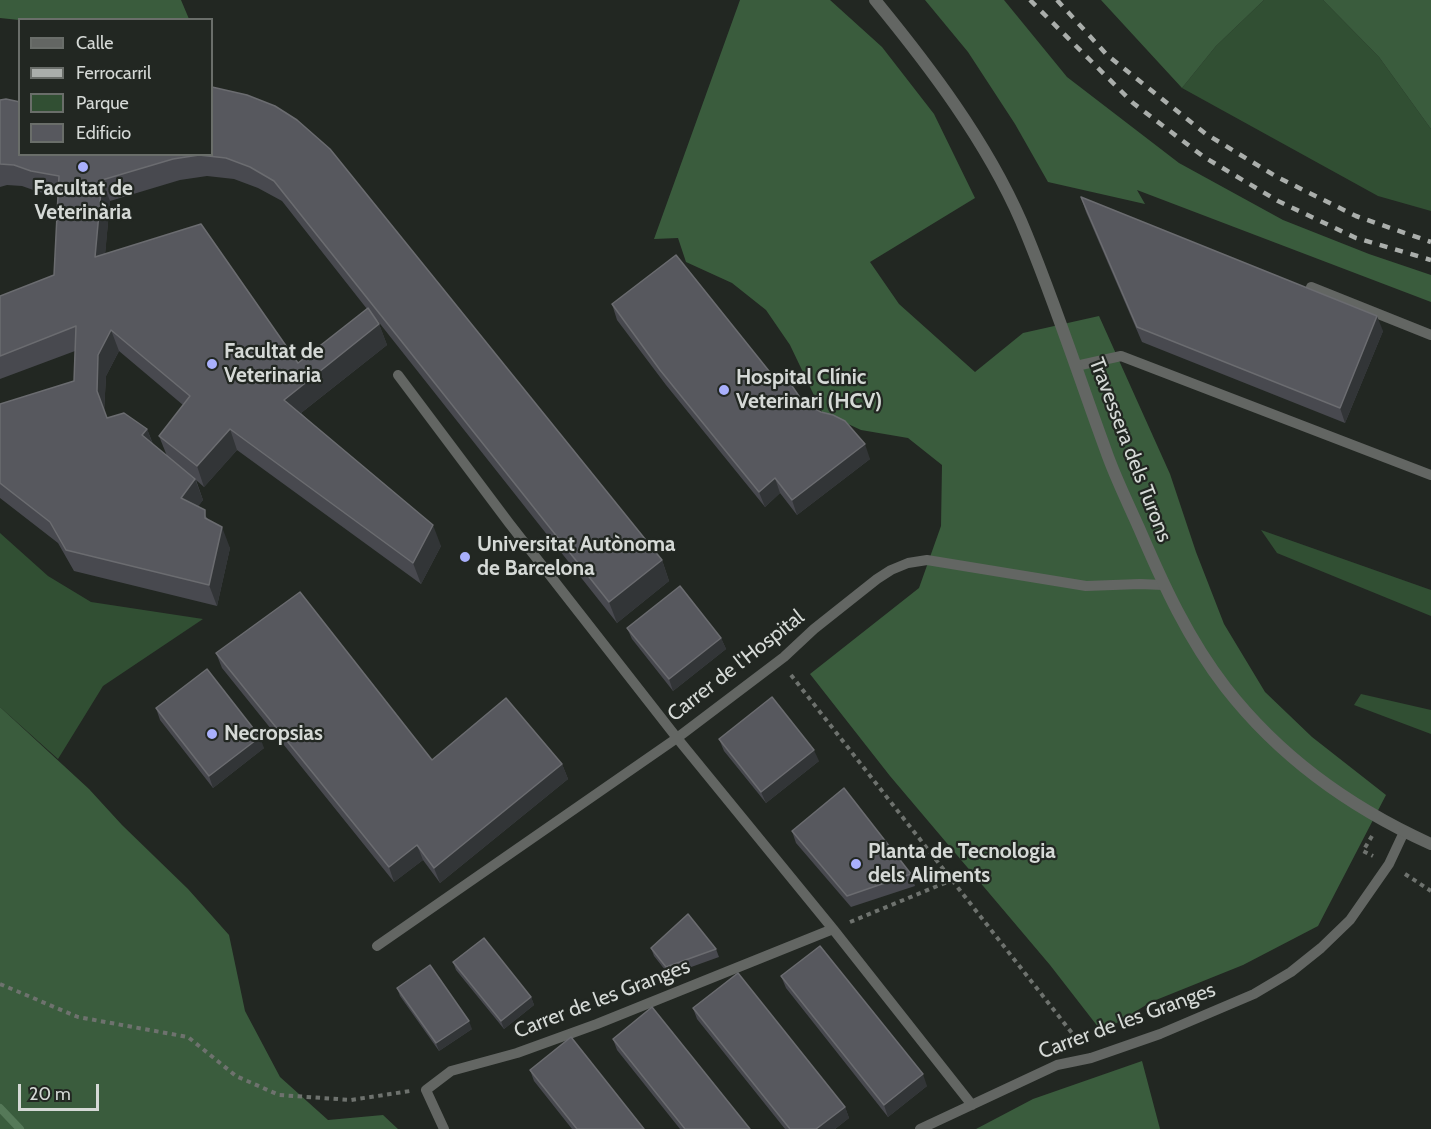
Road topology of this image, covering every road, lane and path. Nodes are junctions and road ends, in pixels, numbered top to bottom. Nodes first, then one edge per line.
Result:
1 (875, 0) edge
2 (1311, 287) edge
3 (1431, 335) edge
4 (1076, 366) junction
5 (399, 375) edge
6 (1431, 475) edge
7 (1163, 585) junction
8 (780, 660) junction
9 (677, 738) junction
10 (1404, 832) junction
11 (1372, 836) dead end
12 (1431, 844) edge
13 (1394, 853) junction
14 (1376, 858) dead end
15 (952, 880) junction
16 (1431, 891) edge
17 (833, 929) junction
18 (377, 946) dead end
19 (0, 984) edge
20 (1091, 1058) junction
21 (426, 1090) junction
22 (972, 1105) junction
23 (444, 1129) edge
24 (920, 1129) edge

1 - 4 street, Travessera dels Turons
2 - 3 lane
4 - 6 lane
4 - 7 street, Travessera dels Turons
5 - 9 lane
7 - 8 lane, Carrer de l'Hospital
7 - 10 street, Travessera dels Turons
8 - 9 lane, Carrer de l'Hospital
8 - 15 path
9 - 17 lane
9 - 18 lane, Carrer de l'Hospital
10 - 12 street, Travessera dels Turons
10 - 13 lane, Carrer de les Granges
11 - 14 path
13 - 16 path
13 - 20 lane, Carrer de les Granges
15 - 17 path
15 - 20 path
17 - 21 lane, Carrer de les Granges
17 - 22 lane
19 - 21 path
20 - 22 lane, Carrer de les Granges
21 - 23 lane
22 - 24 lane, Carrer de les Granges

